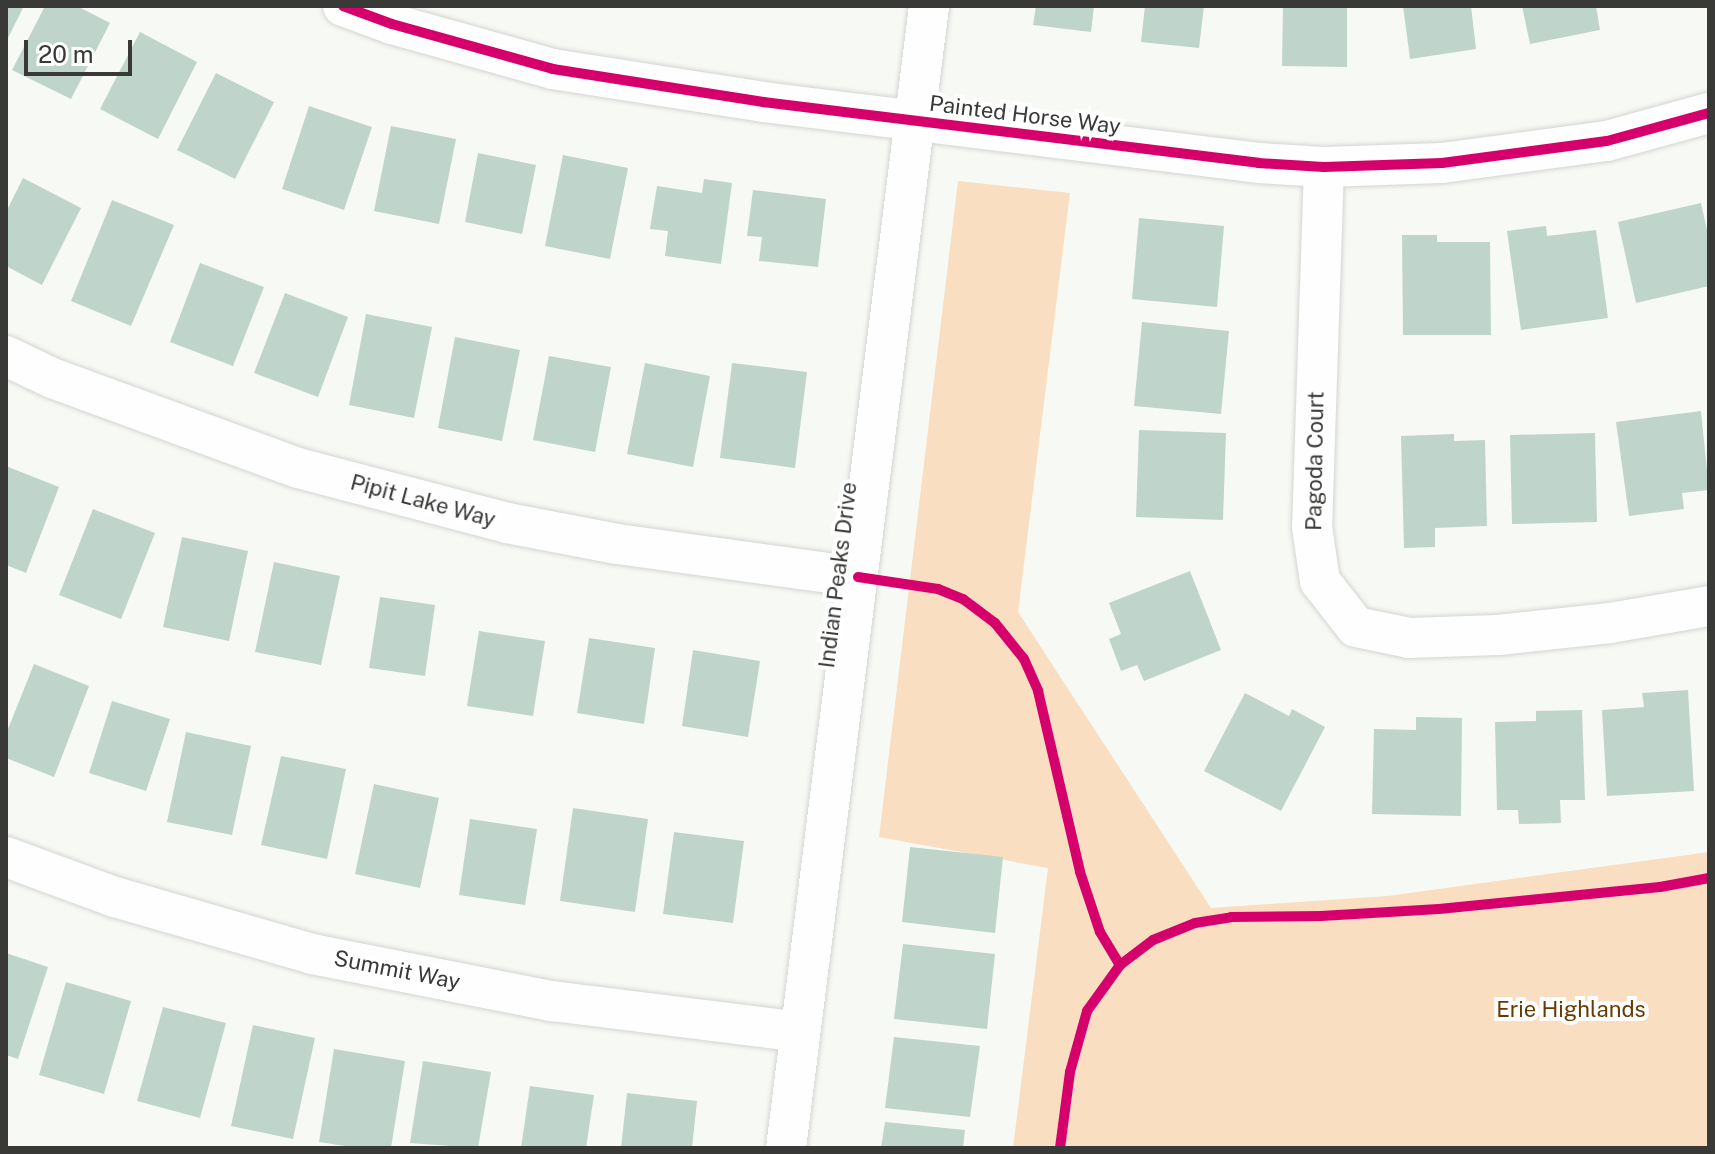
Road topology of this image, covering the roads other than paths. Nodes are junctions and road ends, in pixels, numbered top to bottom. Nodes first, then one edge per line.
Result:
1 (343, 6) edge
2 (929, 6) edge
3 (1709, 113) edge
4 (914, 122) junction
5 (1324, 167) junction
6 (6, 356) edge
7 (858, 577) junction
8 (1709, 606) edge
9 (6, 857) edge
10 (800, 1032) junction
11 (786, 1148) edge

1 - 4 street, Painted Horse Way
2 - 4 street, Indian Peaks Drive
3 - 5 street, Painted Horse Way
4 - 5 street, Painted Horse Way
4 - 7 street, Indian Peaks Drive
5 - 8 street, Pagoda Court
6 - 7 street, Pipit Lake Way
7 - 10 street, Indian Peaks Drive
9 - 10 street, Summit Way
10 - 11 street, Indian Peaks Drive

